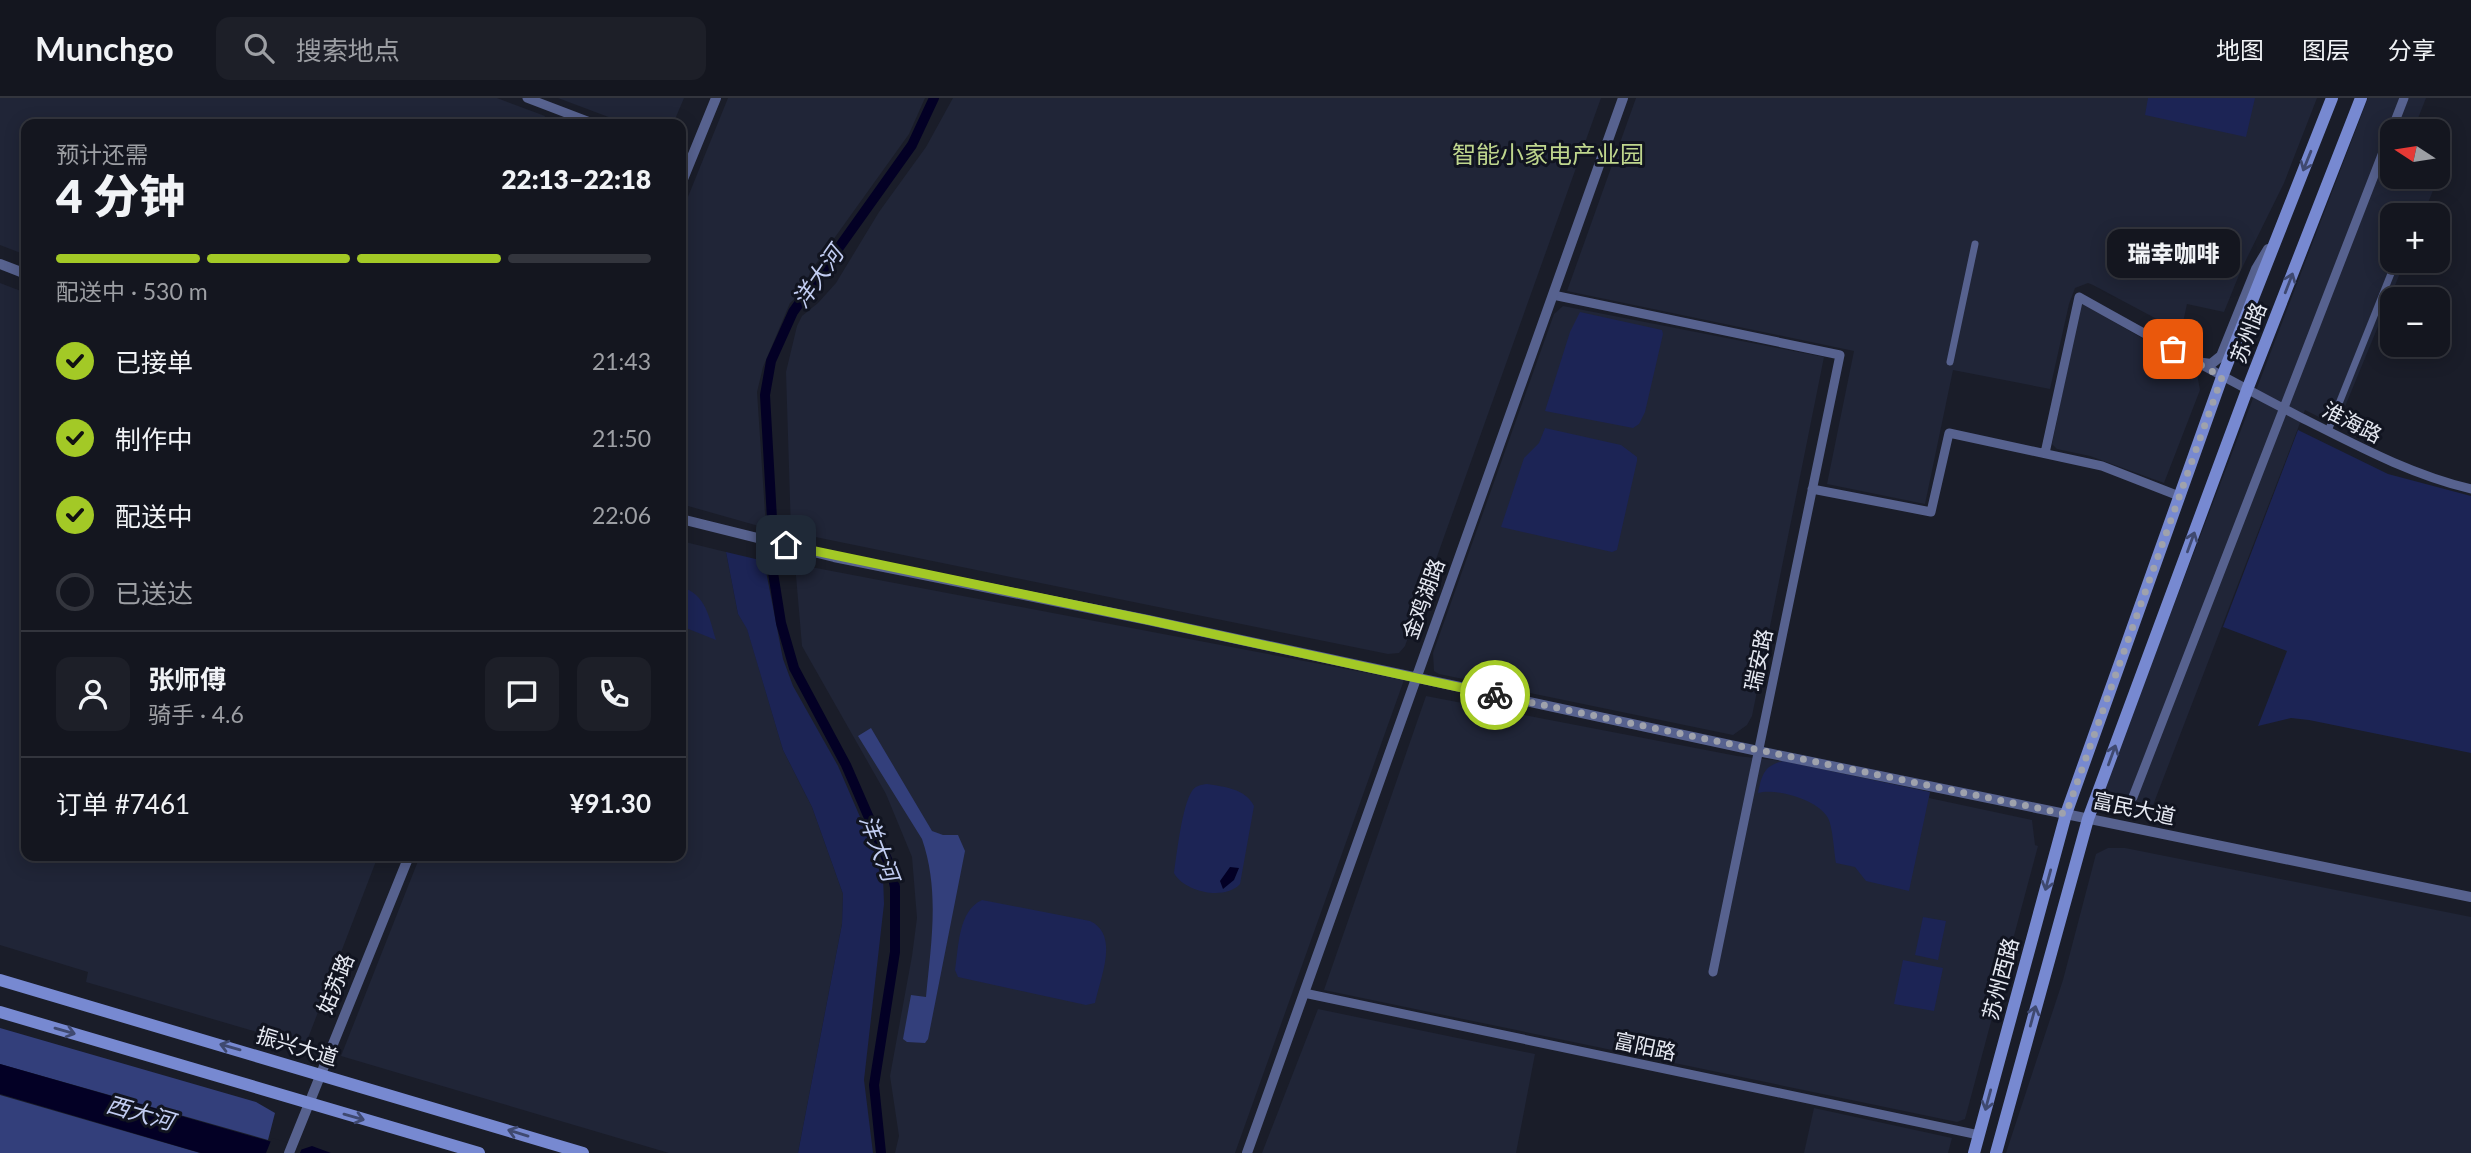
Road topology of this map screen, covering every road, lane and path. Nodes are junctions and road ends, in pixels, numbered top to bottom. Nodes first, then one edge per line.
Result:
1 (527, 98) edge
2 (716, 98) edge
3 (1623, 98) edge
4 (2332, 98) edge
5 (2361, 98) edge
6 (2404, 98) edge
7 (582, 119) edge
8 (686, 157) edge
9 (2281, 225) junction
10 (1975, 244) dead end
11 (0, 264) edge
12 (21, 272) edge
13 (2391, 273) edge
14 (1553, 295) junction
15 (1950, 362) dead end
16 (2196, 362) junction
17 (2222, 377) junction
18 (2247, 390) junction
19 (2284, 408) junction
20 (2328, 431) junction
21 (2045, 453) junction
22 (1812, 489) junction
23 (2471, 489) edge
24 (2179, 496) junction
25 (686, 520) edge
26 (1416, 678) junction
27 (1758, 751) junction
28 (2133, 797) dead end
29 (2066, 814) junction
30 (2088, 819) junction
31 (407, 861) edge
32 (2471, 897) edge
33 (1713, 972) dead end
34 (0, 980) edge
35 (1304, 993) junction
36 (0, 1012) edge
37 (321, 1074) junction
38 (310, 1104) junction
39 (1979, 1135) junction
40 (289, 1153) edge
41 (480, 1153) edge
42 (583, 1153) edge
43 (1247, 1153) edge
44 (1974, 1153) edge
45 (1996, 1153) edge

1 - 7 street
2 - 8 street
3 - 14 street, 金鸡湖路
4 -> 9 main road, 苏州路
18 -> 5 main road, 苏州路
6 - 19 street
9 - 16 street
9 - 17 main road, 苏州路
10 - 15 street
11 - 12 street
13 - 20 street
14 - 22 street, 瑞安路
14 - 26 street, 金鸡湖路
16 - 17 street, 淮海路
16 - 21 street, 淮海路
17 - 18 street, 淮海路
17 - 24 main road, 苏州路
18 - 19 street, 淮海路
30 -> 18 main road, 苏州路
19 - 20 street, 淮海路
19 - 28 street
20 - 23 street, 淮海路
21 - 22 street
21 - 24 street
22 - 27 street, 瑞安路
24 - 29 main road, 苏州路
25 - 26 street, 富民大道
26 - 27 street, 富民大道
26 - 35 street, 金鸡湖路
27 - 29 street, 富民大道
27 - 33 street, 瑞安路
29 - 30 street, 富民大道
29 -> 39 main road, 苏州西路
30 - 32 street, 富民大道
45 -> 30 main road, 苏州西路
31 - 37 street, 姑苏路
37 -> 34 main road, 振兴大道
35 - 39 street, 富阳路
35 - 43 street, 金鸡湖路
36 -> 38 main road
37 - 38 street, 姑苏路
42 -> 37 main road, 振兴大道
38 - 40 street, 姑苏路
38 -> 41 main road
39 - 44 main road, 苏州西路

